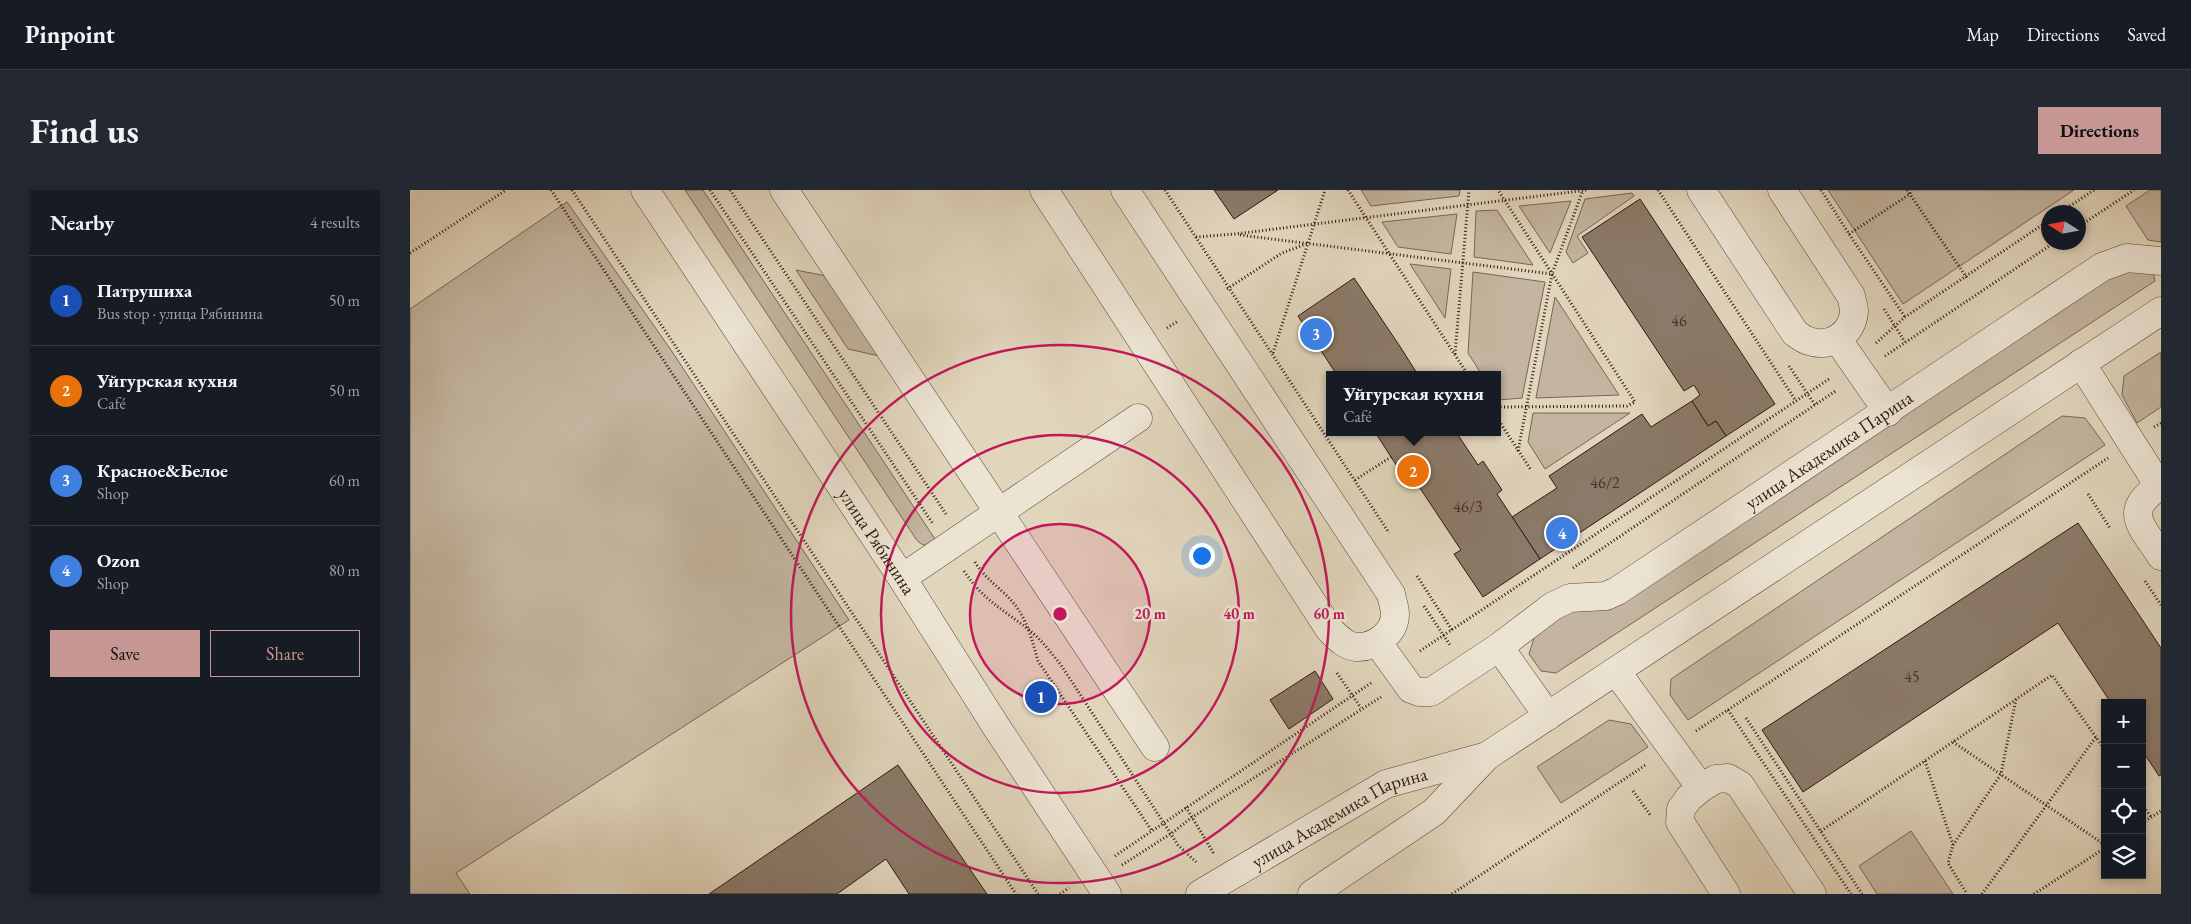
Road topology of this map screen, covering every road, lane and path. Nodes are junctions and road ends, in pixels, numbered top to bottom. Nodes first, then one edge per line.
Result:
1 (506, 190) edge
2 (551, 190) edge
3 (572, 190) edge
4 (645, 190) edge
5 (730, 190) edge
6 (784, 190) edge
7 (1044, 190) edge
8 (1125, 190) edge
9 (1165, 190) edge
10 (1325, 190) edge
11 (1348, 190) edge
12 (1469, 190) edge
13 (1498, 190) edge
14 (1582, 190) edge
15 (1587, 190) edge
16 (1658, 190) edge
17 (1701, 190) edge
18 (1782, 190) edge
19 (1822, 190) edge
20 (2094, 190) edge
21 (2134, 190) edge
22 (1909, 191) edge
23 (1504, 200) junction
24 (1468, 204) junction
25 (2072, 205) edge
26 (1366, 218) junction
27 (2086, 222) edge
28 (1314, 224) junction
29 (2041, 226) edge
30 (1235, 234) junction
31 (1848, 234) junction
32 (1196, 237) junction
33 (1307, 244) junction
34 (2042, 250) edge
35 (410, 253) edge
36 (1390, 254) junction
37 (2161, 261) edge
38 (1462, 264) junction
39 (1552, 274) junction
40 (1967, 278) junction
41 (2161, 311) edge
42 (1905, 317) junction
43 (1838, 340) junction
44 (1272, 354) junction
45 (1455, 354) junction
46 (2081, 363) junction
47 (1857, 368) junction
48 (1466, 371) edge
49 (1796, 401) junction
50 (1501, 407) edge
51 (1527, 407) junction
52 (1888, 412) junction
53 (1138, 418) dead end
54 (2161, 423) edge
55 (1501, 424) edge
56 (2132, 442) junction
57 (1518, 451) junction
58 (1391, 457) dead end
59 (1530, 470) dead end
60 (1354, 480) junction
61 (2160, 485) edge
62 (1000, 512) junction
63 (961, 538) junction
64 (1392, 539) dead end
65 (2161, 556) edge
66 (1568, 571) dead end
67 (1414, 572) dead end
68 (902, 578) junction
69 (1452, 630) junction
70 (1378, 643) junction
71 (1499, 648) junction
72 (1616, 670) junction
73 (1404, 679) junction
74 (2016, 699) junction
75 (1728, 710) junction
76 (1548, 716) junction
77 (1746, 718) dead end
78 (2096, 737) junction
79 (1953, 742) junction
80 (2101, 744) edge
81 (1155, 747) dead end
82 (1672, 747) junction
83 (1487, 756) junction
84 (1925, 761) junction
85 (2001, 774) junction
86 (1701, 788) junction
87 (2047, 806) junction
88 (2146, 810) edge
89 (2161, 810) edge
90 (2151, 817) junction
91 (2146, 820) edge
92 (1821, 831) junction
93 (2101, 843) edge
94 (1953, 845) junction
95 (2101, 849) edge
96 (1103, 887) edge
97 (1016, 894) edge
98 (1038, 894) edge
99 (1200, 894) edge
100 (1312, 894) edge
101 (1452, 894) edge
102 (1726, 894) edge
103 (1812, 894) edge
104 (1851, 894) edge
105 (1862, 894) edge
106 (1967, 894) edge
107 (1982, 894) edge
108 (2034, 894) edge

1 - 35 path
2 - 97 path
3 - 98 path
4 - 68 street, улица Рябинина
5 - 63 path
6 - 62 street
7 - 70 street
8 - 70 street
9 - 32 path
10 - 28 path
11 - 26 path
12 - 24 path
13 - 23 path
14 - 15 path
14 - 23 path
14 - 39 path
16 - 49 path
17 - 43 street
18 - 43 street
19 - 31 path
20 - 25 path
21 - 27 path
22 - 31 path
22 - 40 path
23 - 24 path
23 - 39 path
24 - 26 path
24 - 38 path
26 - 28 path
26 - 36 path
28 - 30 path
28 - 33 path
29 - 40 path
30 - 32 path
30 - 33 path
31 - 42 path
32 - 44 path
33 - 36 path
33 - 44 path
34 - 47 path
36 - 38 path
36 - 45 path
37 - 52 street, улица Академика Парина
38 - 39 path
38 - 45 path
39 - 51 path
39 - 51 path
40 - 42 path
41 - 46 street, улица Академика Парина
42 - 47 path
43 - 47 street
44 - 60 path
45 - 48 path
46 - 56 street
46 - 72 street, улица Академика Парина
47 - 49 path
47 - 52 street
47 - 66 path
49 - 69 path
50 - 51 path
51 - 57 path
52 - 71 street, улица Академика Парина
53 - 62 street
54 - 56 path
55 - 57 path
56 - 61 street
56 - 75 path
57 - 59 path
58 - 60 path
60 - 64 path
61 - 65 street
62 - 63 street
62 - 81 street
63 - 68 street
63 - 73 path
67 - 69 path
68 - 96 street, улица Рябинина
69 - 73 path
70 - 73 street
71 - 73 street, улица Академика Парина
71 - 76 street
72 - 76 street, улица Академика Парина
72 - 82 street
73 - 96 path
74 - 78 path
74 - 79 path
74 - 85 path
75 - 82 path
75 - 104 path
76 - 83 street, улица Академика Парина
77 - 92 path
78 - 80 path
78 - 87 path
79 - 84 path
79 - 85 path
82 - 86 street
82 - 101 path
83 - 99 street, улица Академика Парина
83 - 100 street, улица Академика Парина
84 - 92 path
84 - 94 path
85 - 87 path
85 - 94 path
86 - 102 street
86 - 103 street
87 - 93 path
87 - 107 path
88 - 90 path
89 - 90 path
90 - 91 path
92 - 105 path
94 - 106 path
95 - 108 path

